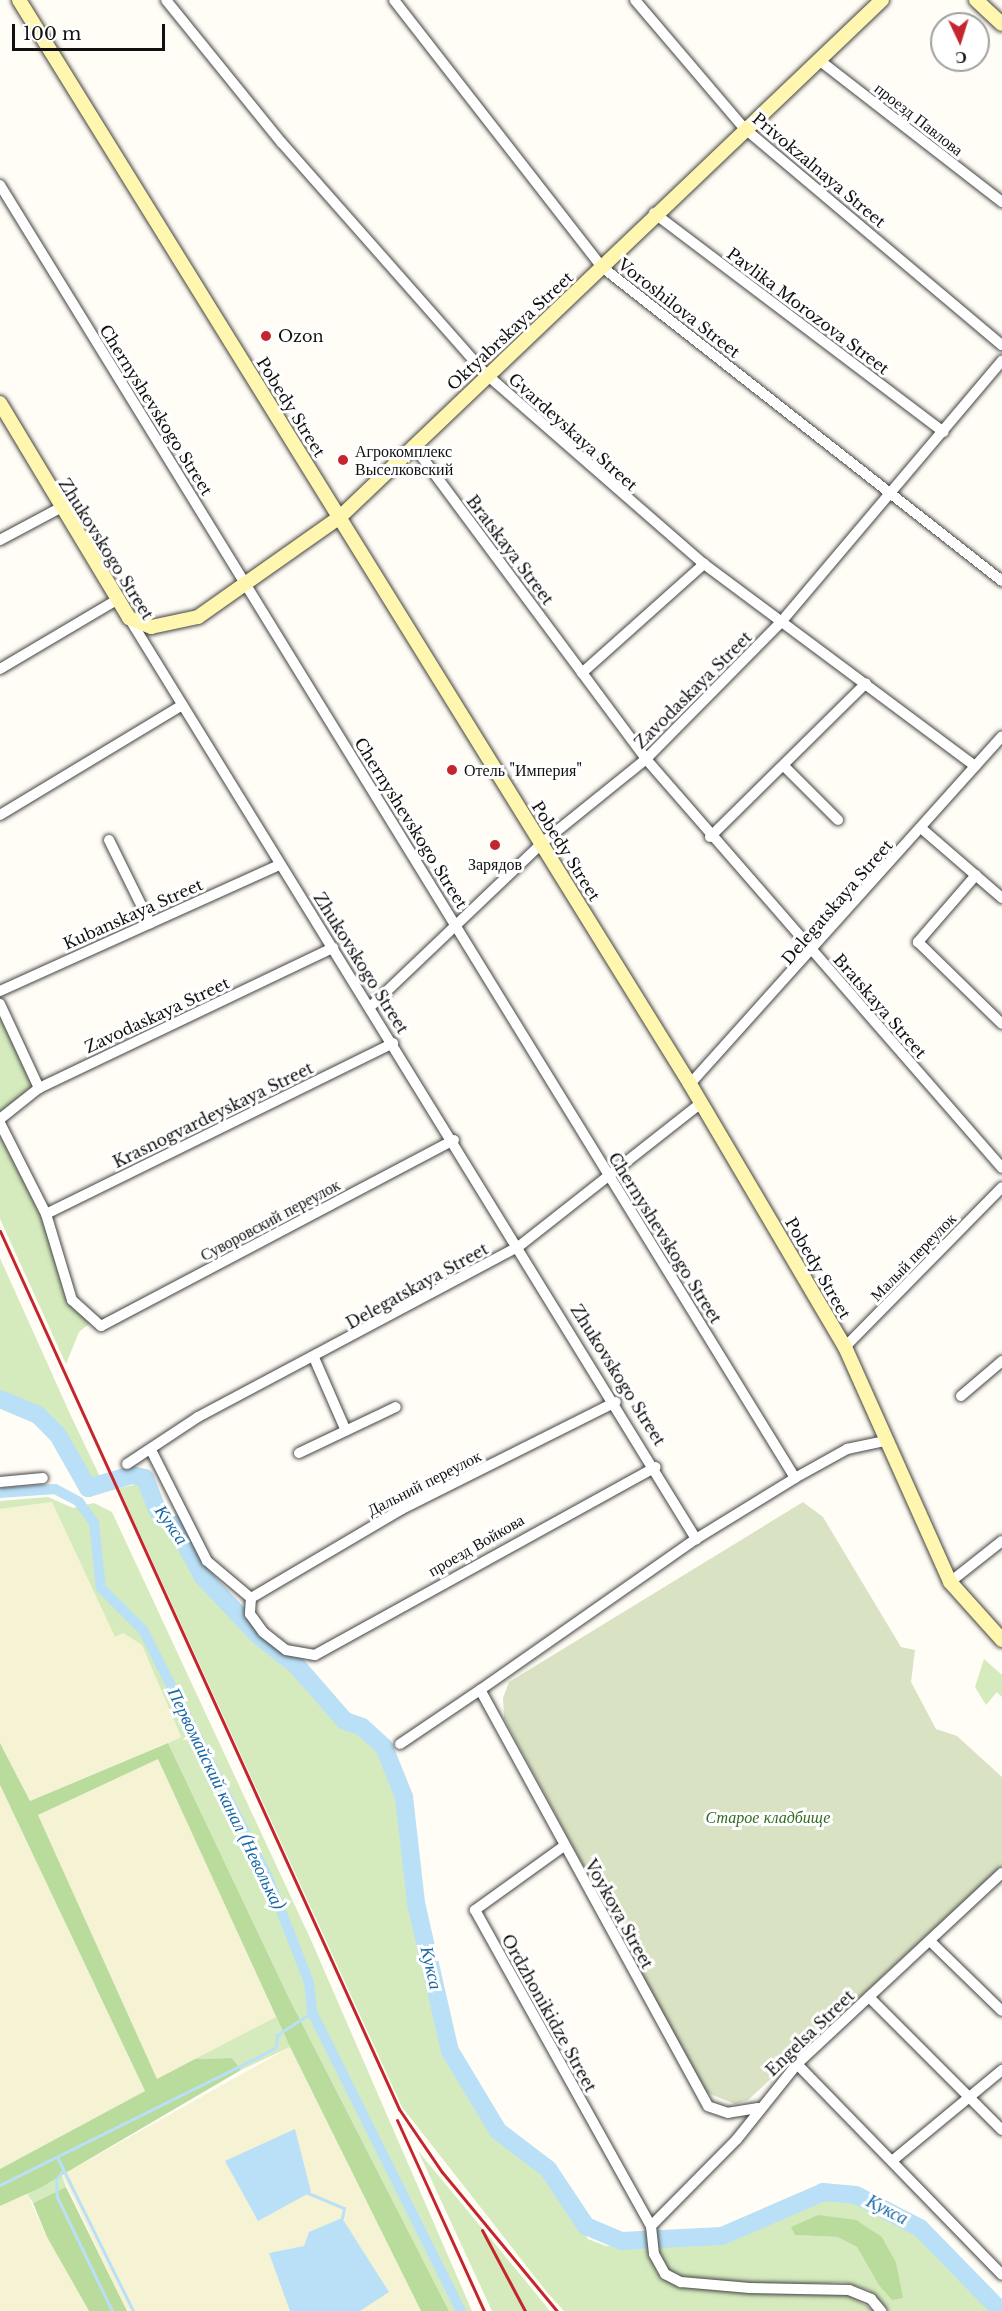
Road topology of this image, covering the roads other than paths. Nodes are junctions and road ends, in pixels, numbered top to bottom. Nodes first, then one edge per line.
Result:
1 (20, 0) edge
2 (166, 0) edge
3 (394, 0) edge
4 (635, 0) edge
5 (882, 0) edge
6 (976, 0) edge
7 (1002, 24) edge
8 (819, 60) junction
9 (744, 128) junction
10 (0, 185) edge
11 (1002, 202) edge
12 (654, 213) junction
13 (602, 267) junction
14 (1002, 345) edge
15 (1002, 361) edge
16 (486, 375) junction
17 (1, 405) edge
18 (944, 432) junction
19 (413, 445) junction
20 (889, 492) junction
21 (60, 508) junction
22 (340, 516) junction
23 (0, 540) edge
24 (704, 564) junction
25 (1002, 581) edge
26 (247, 587) junction
27 (116, 601) junction
28 (129, 618) junction
29 (782, 621) junction
30 (0, 669) edge
31 (582, 673) junction
32 (866, 683) junction
33 (182, 705) junction
34 (1001, 739) edge
35 (646, 759) junction
36 (785, 766) junction
37 (975, 766) junction
38 (0, 814) edge
39 (838, 820) dead end
40 (921, 828) junction
41 (710, 837) junction
42 (109, 840) dead end
43 (542, 843) junction
44 (279, 865) junction
45 (976, 875) junction
46 (1002, 898) edge
47 (150, 923) junction
48 (456, 925) junction
49 (333, 948) junction
50 (813, 953) junction
51 (0, 991) edge
52 (0, 1004) edge
53 (370, 1007) junction
54 (1002, 1024) edge
55 (393, 1043) junction
56 (690, 1084) junction
57 (39, 1088) junction
58 (702, 1102) junction
59 (0, 1121) edge
60 (454, 1140) junction
61 (1002, 1168) edge
62 (610, 1179) junction
63 (1002, 1187) edge
64 (46, 1214) junction
65 (518, 1247) junction
66 (845, 1347) junction
67 (315, 1360) junction
68 (1002, 1361) edge
69 (961, 1396) dead end
70 (616, 1402) junction
71 (396, 1407) dead end
72 (346, 1431) junction
73 (884, 1441) junction
74 (152, 1452) junction
75 (299, 1453) dead end
76 (127, 1464) dead end
77 (655, 1467) junction
78 (43, 1478) dead end
79 (795, 1478) junction
80 (0, 1482) edge
81 (696, 1539) junction
82 (1002, 1541) edge
83 (950, 1582) junction
84 (251, 1598) junction
85 (1002, 1640) edge
86 (480, 1690) junction
87 (400, 1744) dead end
88 (564, 1846) junction
89 (1002, 1873) edge
90 (930, 1941) junction
91 (869, 1997) junction
92 (1002, 2011) edge
93 (796, 2064) junction
94 (1002, 2070) edge
95 (970, 2098) junction
96 (758, 2108) junction
97 (1002, 2130) edge
98 (892, 2161) junction
99 (651, 2226) junction
100 (1002, 2275) edge
101 (881, 2311) edge

1 - 22 street, Pobedy Street
2 - 16 street, Gvardeyskaya Street
3 - 13 street, Voroshilova Street
4 - 9 street, Privokzalnaya Street
5 - 8 street, Oktyabrskaya Street
6 - 7 street
8 - 9 street, Oktyabrskaya Street
8 - 11 street, проезд Павлова
9 - 12 street, Oktyabrskaya Street
9 - 14 street, Privokzalnaya Street
10 - 26 street, Chernyshevskogo Street
12 - 13 street, Oktyabrskaya Street
12 - 18 street, Pavlika Morozova Street
13 - 16 street, Oktyabrskaya Street
13 - 20 street, Voroshilova Street
15 - 18 street, Zavodaskaya Street
16 - 19 street, Oktyabrskaya Street
16 - 24 street, Gvardeyskaya Street
17 - 21 street, Zhukovskogo Street
18 - 20 street, Zavodaskaya Street
19 - 22 street, Oktyabrskaya Street
19 - 31 street, Bratskaya Street
20 - 25 street, Voroshilova Street
20 - 29 street, Zavodaskaya Street
21 - 23 street
21 - 27 street, Zhukovskogo Street
22 - 26 street, Oktyabrskaya Street
22 - 43 street, Pobedy Street
24 - 29 street, Gvardeyskaya Street
24 - 31 street
26 - 28 street, Oktyabrskaya Street
26 - 48 street, Chernyshevskogo Street
27 - 28 street, Zhukovskogo Street
27 - 30 street
28 - 33 street, Zhukovskogo Street
29 - 32 street, Gvardeyskaya Street
29 - 35 street, Zavodaskaya Street
31 - 35 street, Bratskaya Street
32 - 36 street
32 - 37 street, Gvardeyskaya Street
33 - 38 street
33 - 44 street, Zhukovskogo Street
34 - 37 street, Delegatskaya Street
35 - 41 street, Bratskaya Street
35 - 43 street, Zavodaskaya Street
36 - 39 street
36 - 41 street
37 - 40 street, Delegatskaya Street
40 - 45 street
40 - 50 street, Delegatskaya Street
41 - 50 street, Bratskaya Street
42 - 47 street
43 - 48 street, Zavodaskaya Street
43 - 56 street, Pobedy Street
44 - 47 street, Kubanskaya Street
44 - 49 street, Zhukovskogo Street
45 - 46 street
45 - 54 street
47 - 51 street, Kubanskaya Street
48 - 53 street, Zavodaskaya Street
48 - 62 street, Chernyshevskogo Street
49 - 53 street, Zhukovskogo Street
49 - 57 street, Zavodaskaya Street
50 - 56 street, Delegatskaya Street
50 - 61 street, Bratskaya Street
52 - 57 street
53 - 55 street, Zhukovskogo Street
55 - 60 street, Zhukovskogo Street
55 - 64 street, Krasnogvardeyskaya Street
56 - 58 street, Pobedy Street
57 - 59 street, Zavodaskaya Street
58 - 62 street, Delegatskaya Street
58 - 66 street, Pobedy Street
59 - 64 street
60 - 64 street, Суворовский переулок
60 - 65 street, Zhukovskogo Street
62 - 65 street, Delegatskaya Street
62 - 79 street, Chernyshevskogo Street
63 - 66 street, Малый переулок
65 - 67 street, Delegatskaya Street
65 - 70 street, Zhukovskogo Street
66 - 73 street, Pobedy Street
67 - 72 street
67 - 74 street, Delegatskaya Street
68 - 69 street
70 - 77 street, Zhukovskogo Street
70 - 84 street, Дальний переулок
71 - 72 street
72 - 75 street
73 - 79 street
73 - 83 street, Pobedy Street
74 - 76 street, Delegatskaya Street
74 - 84 street
77 - 81 street, Zhukovskogo Street
77 - 84 street, проезд Войкова
78 - 80 street
79 - 81 street
81 - 86 street
82 - 83 street
83 - 85 street, Pobedy Street
86 - 87 street
86 - 88 street, Voykova Street
88 - 96 street, Voykova Street
88 - 99 street, Ordzhonikidze Street
89 - 90 street, Engelsa Street
90 - 91 street, Engelsa Street
90 - 92 street
91 - 93 street, Engelsa Street
91 - 95 street
93 - 96 street, Engelsa Street
93 - 98 street
94 - 95 street
95 - 97 street
95 - 98 street
96 - 99 street, Engelsa Street
98 - 100 street
99 - 101 street

